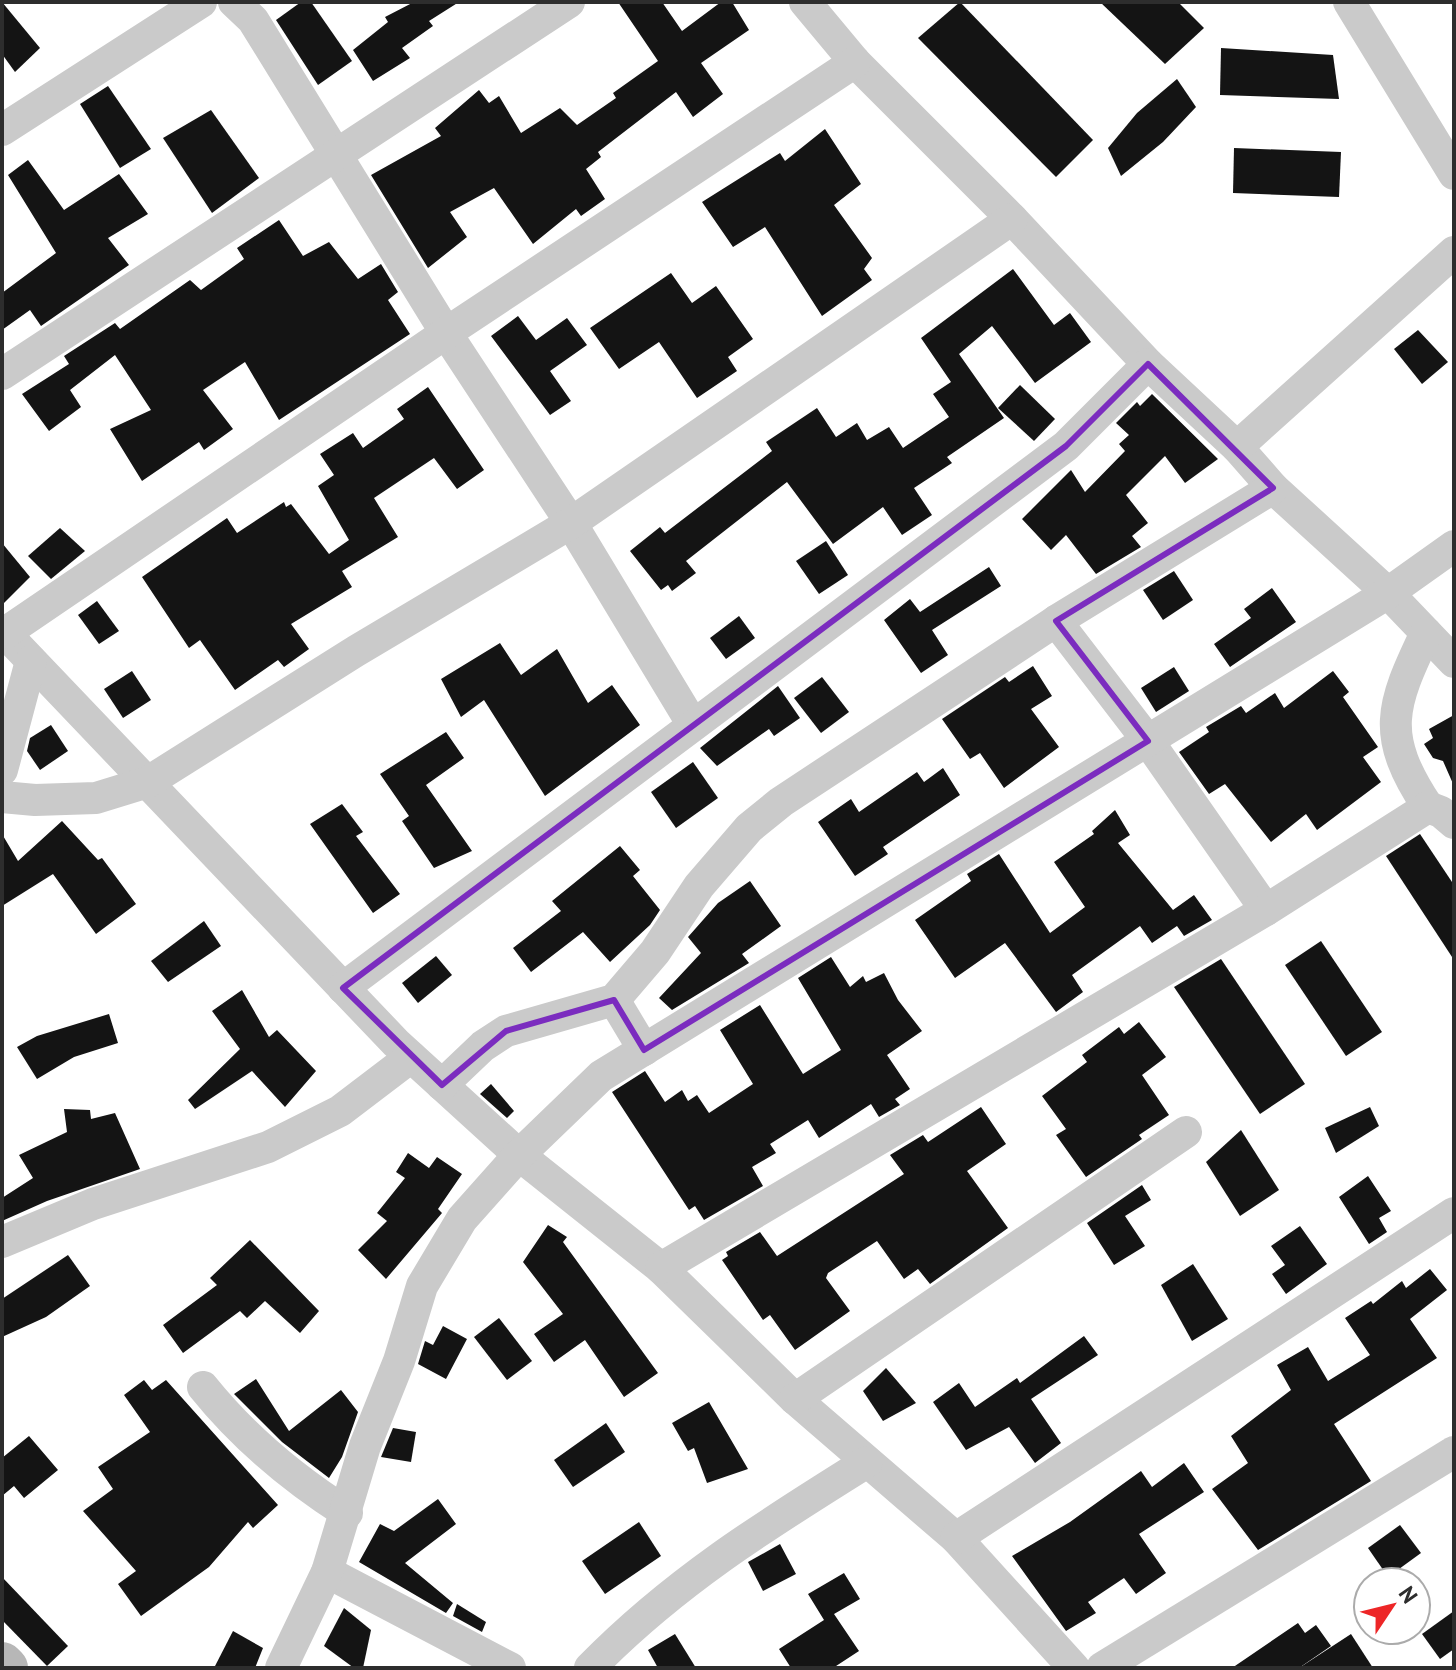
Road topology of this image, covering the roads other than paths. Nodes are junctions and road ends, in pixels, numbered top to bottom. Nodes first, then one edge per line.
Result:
1 (201, 2) edge
2 (234, 2) edge
3 (569, 2) edge
4 (1349, 2) edge
5 (815, 5) edge
6 (855, 62) junction
7 (2, 130) edge
8 (335, 154) junction
9 (1454, 174) edge
10 (1012, 219) junction
11 (1454, 252) edge
12 (446, 333) junction
13 (1148, 364) junction
14 (2, 374) edge
15 (1237, 447) junction
16 (1273, 488) junction
17 (571, 523) junction
18 (1454, 546) edge
19 (1388, 593) junction
20 (1056, 621) junction
21 (3, 632) edge
22 (1426, 633) junction
23 (31, 661) junction
24 (1454, 662) edge
25 (12, 693) edge
26 (693, 725) junction
27 (1148, 741) junction
28 (2, 770) edge
29 (148, 782) junction
30 (2, 797) edge
31 (1441, 815) edge
32 (1266, 910) junction
33 (343, 988) junction
34 (614, 1000) junction
35 (644, 1050) junction
36 (411, 1057) junction
37 (442, 1085) junction
38 (1186, 1132) dead end
39 (519, 1155) junction
40 (1452, 1218) edge
41 (2, 1242) edge
42 (661, 1268) junction
43 (203, 1387) dead end
44 (795, 1399) junction
45 (1454, 1452) edge
46 (867, 1462) junction
47 (347, 1513) junction
48 (956, 1538) junction
49 (327, 1572) junction
50 (281, 1668) edge
51 (510, 1668) edge
52 (590, 1668) edge
53 (1074, 1668) edge
54 (1102, 1668) edge

1 - 7 street
2 - 8 street
3 - 8 street
4 - 9 street
5 - 6 street
6 - 10 street
6 - 12 street
8 - 12 street
8 - 14 street
10 - 13 street
10 - 17 street
11 - 15 street
12 - 17 street
12 - 21 street
13 - 15 street
13 - 26 street
15 - 16 street
16 - 19 street
16 - 20 street
17 - 26 street
17 - 29 street
18 - 19 street
19 - 22 street
19 - 27 street
20 - 27 street
20 - 34 street
21 - 23 street
22 - 24 street
22 - 31 street
23 - 25 street
23 - 29 street
25 - 28 street
26 - 33 street
27 - 32 street
27 - 35 street
29 - 30 street
29 - 33 street
31 - 32 street
32 - 42 street
33 - 36 street
34 - 35 street
34 - 37 street
35 - 39 street
36 - 37 street
36 - 41 street
37 - 39 street
38 - 44 street
39 - 42 street
39 - 47 street
40 - 48 street
42 - 44 street
43 - 47 street
44 - 46 street
45 - 54 street
46 - 48 street
46 - 52 street
47 - 49 street
48 - 53 street
49 - 50 street
49 - 51 street

